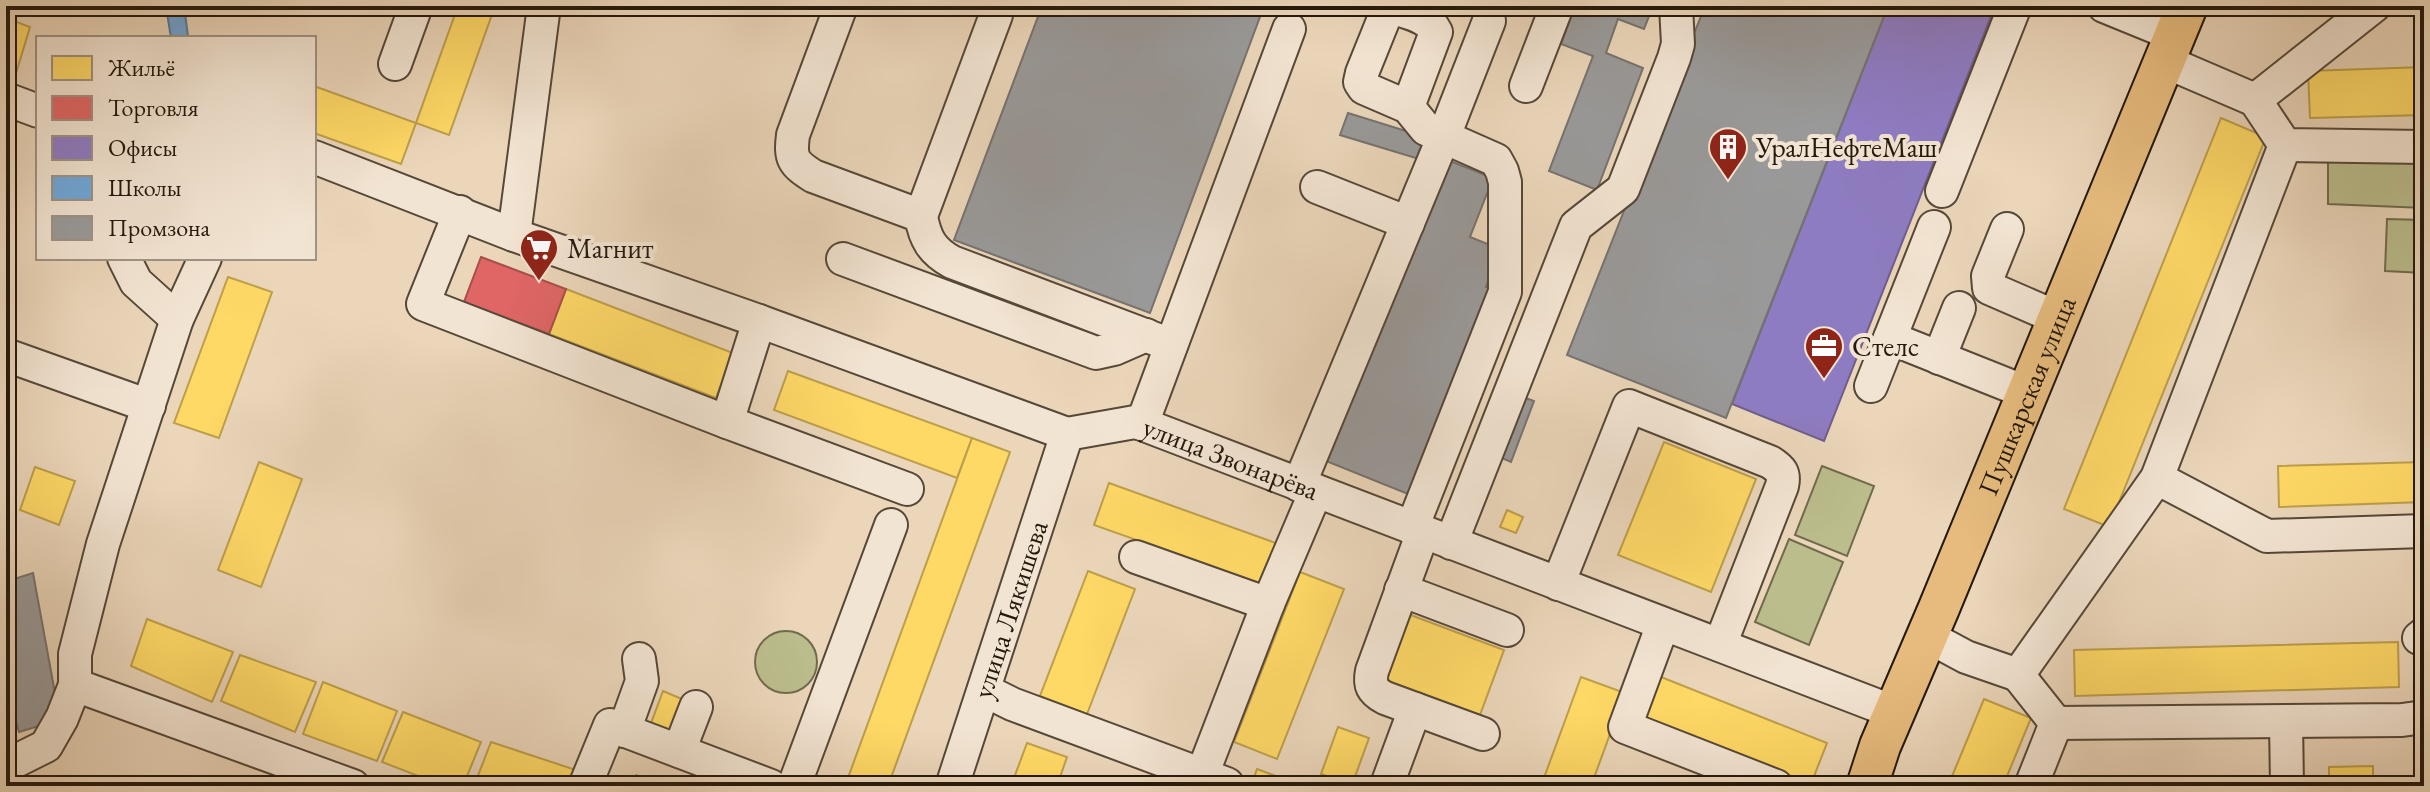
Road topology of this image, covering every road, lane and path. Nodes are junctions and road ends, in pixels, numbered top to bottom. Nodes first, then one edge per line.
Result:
1 (416, 6) edge
2 (544, 6) edge
3 (841, 6) edge
4 (995, 6) edge
5 (1557, 6) edge
6 (1676, 6) edge
7 (2015, 6) edge
8 (2104, 6) edge
9 (2374, 6) edge
10 (1489, 21) dead end
11 (1289, 29) dead end
12 (2175, 34) edge
13 (395, 64) dead end
14 (1526, 86) dead end
15 (6, 99) edge
16 (2255, 100) junction
17 (1408, 107) dead end
18 (36, 110) edge
19 (1444, 136) junction
20 (2285, 145) junction
21 (2424, 147) edge
22 (316, 158) edge
23 (1317, 187) dead end
24 (1942, 191) dead end
25 (460, 212) junction
26 (921, 216) junction
27 (1408, 223) junction
28 (1934, 227) dead end
29 (2007, 229) dead end
30 (514, 235) junction
31 (843, 259) dead end
32 (125, 260) edge
33 (204, 260) edge
34 (1959, 308) dead end
35 (2058, 318) junction
36 (177, 319) junction
37 (759, 321) junction
38 (1890, 338) junction
39 (1158, 340) junction
40 (6, 355) edge
41 (1939, 358) junction
42 (1871, 386) dead end
43 (2028, 393) junction
44 (149, 406) junction
45 (727, 422) junction
46 (1142, 424) junction
47 (1067, 434) junction
48 (2157, 478) junction
49 (1307, 488) junction
50 (907, 489) dead end
51 (891, 525) dead end
52 (2424, 531) edge
53 (1429, 534) junction
54 (1136, 557) dead end
55 (1558, 584) junction
56 (1401, 590) junction
57 (1268, 604) junction
58 (1663, 624) junction
59 (1507, 630) dead end
60 (1927, 636) junction
61 (1720, 645) junction
62 (639, 659) dead end
63 (2018, 675) junction
64 (75, 685) junction
65 (984, 690) junction
66 (696, 707) dead end
67 (1415, 709) junction
68 (1894, 712) junction
69 (2417, 713) edge
70 (2286, 721) junction
71 (2056, 723) junction
72 (624, 731) junction
73 (1483, 734) dead end
74 (679, 751) junction
75 (6, 766) edge
76 (1214, 780) edge
77 (1388, 782) dead end
78 (353, 786) edge
79 (585, 786) edge
80 (771, 786) edge
81 (794, 786) edge
82 (952, 786) edge
83 (1776, 786) edge
84 (1867, 786) edge
85 (2031, 786) edge
86 (2287, 786) edge

1 - 13 street
2 - 30 street
3 - 26 street
4 - 26 street
5 - 14 street
6 - 53 street
7 - 24 street
8 - 12 street
9 - 16 street
10 - 19 street
11 - 39 street
12 - 16 street
12 - 35 main road, Пушкарская улица
15 - 18 street
16 - 20 street
17 - 19 street
19 - 27 street
19 - 53 street
20 - 21 street
20 - 48 street
22 - 25 street
23 - 27 street
25 - 30 street
25 - 45 street
26 - 39 street
27 - 49 street
28 - 38 street
29 - 35 street
30 - 37 street
31 - 39 street
32 - 36 street
33 - 36 street
34 - 41 street
35 - 43 main road, Пушкарская улица
36 - 44 street
37 - 45 street
37 - 47 street
38 - 41 street
38 - 42 street
39 - 46 street
40 - 44 street
41 - 43 street
43 - 60 main road, Пушкарская улица
44 - 64 street
45 - 50 street
46 - 47 street, улица Звонарёва
46 - 49 street, улица Звонарёва
47 - 65 street, улица Лякишева
48 - 52 street
48 - 63 street
49 - 53 street, улица Звонарёва
49 - 57 street
51 - 81 street
53 - 55 street, улица Звонарёва
53 - 56 street
54 - 57 street
55 - 58 street, улица Звонарёва
55 - 61 street
56 - 59 street
56 - 67 street
57 - 76 street
58 - 61 street, улица Звонарёва
58 - 83 street
60 - 63 street
60 - 68 main road, Пушкарская улица
61 - 68 street, улица Звонарёва
62 - 72 street
63 - 71 street
64 - 75 street
64 - 78 street
65 - 76 street
65 - 82 street, улица Лякишева
66 - 74 street
67 - 73 street
67 - 77 street
68 - 84 main road, Пушкарская улица
69 - 70 street
70 - 71 street
70 - 86 street
71 - 85 street
72 - 74 street
72 - 79 street
74 - 80 street

